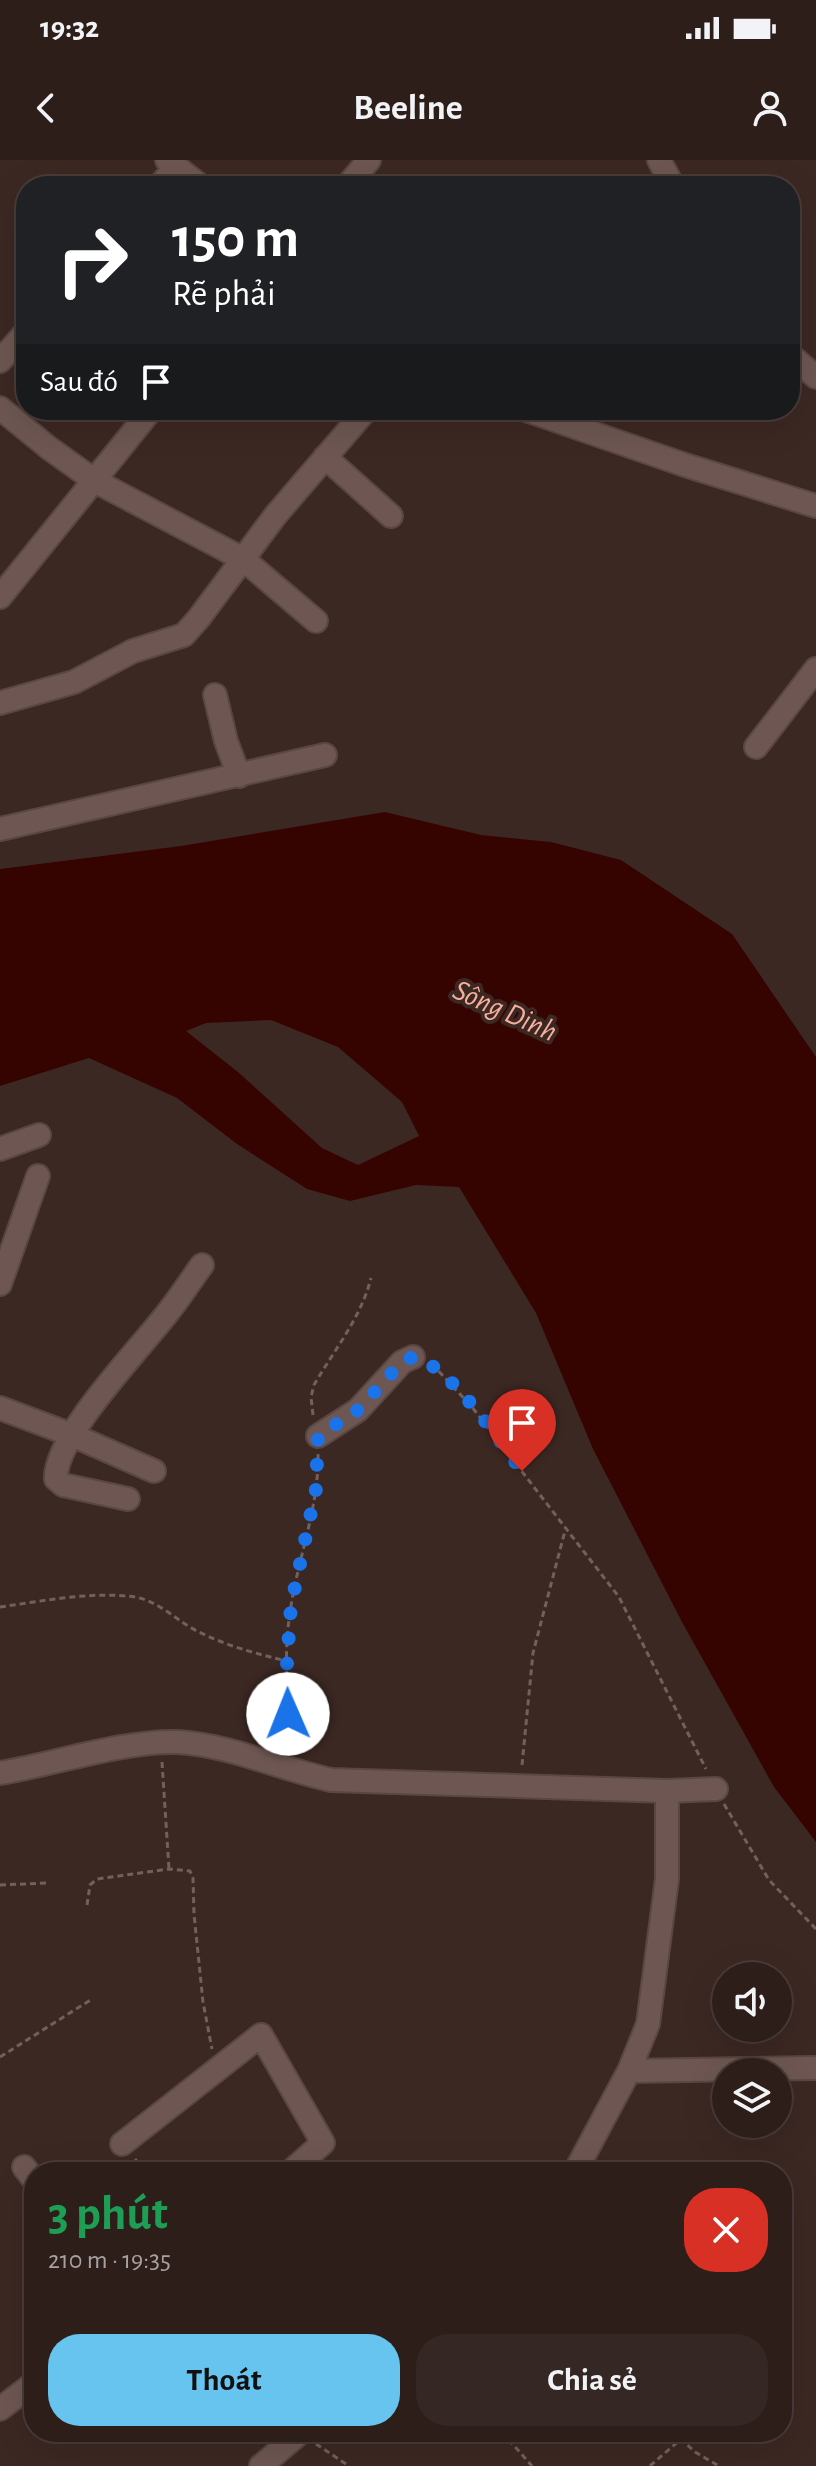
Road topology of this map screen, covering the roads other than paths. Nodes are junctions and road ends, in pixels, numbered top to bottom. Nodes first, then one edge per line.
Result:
1 (369, 160) edge
2 (355, 176) edge
3 (800, 363) edge
4 (816, 377) edge
5 (0, 408) edge
6 (143, 420) edge
7 (357, 420) edge
8 (555, 420) edge
9 (325, 457) junction
10 (95, 481) junction
11 (815, 501) edge
12 (391, 516) dead end
13 (243, 559) junction
14 (0, 597) edge
15 (316, 621) dead end
16 (816, 669) edge
17 (215, 695) dead end
18 (0, 703) edge
19 (756, 747) dead end
20 (325, 755) dead end
21 (239, 776) junction
22 (0, 829) edge
23 (39, 1135) dead end
24 (0, 1149) edge
25 (38, 1176) dead end
26 (202, 1265) dead end
27 (0, 1284) edge
28 (413, 1357) road end
29 (0, 1408) edge
30 (72, 1435) junction
31 (318, 1436) road end
32 (154, 1471) dead end
33 (128, 1499) dead end
34 (0, 1773) edge
35 (716, 1789) road end
36 (667, 1791) junction
37 (816, 2068) edge
38 (629, 2071) junction
39 (122, 2144) dead end
40 (301, 2162) edge
41 (580, 2162) edge
42 (24, 2391) edge
43 (0, 2409) edge
44 (290, 2442) edge
45 (261, 2466) edge

1 - 2 street
3 - 4 street
5 - 10 street
6 - 10 street
7 - 9 street
8 - 11 street
9 - 12 street
9 - 13 street
10 - 13 street
10 - 14 street
13 - 15 street
13 - 18 street
16 - 19 street
17 - 21 street
20 - 21 street
21 - 22 street
23 - 24 street
25 - 27 street
26 - 30 street
28 - 31 street
29 - 30 street
30 - 32 street
30 - 33 street
34 - 36 street
35 - 36 street
36 - 38 street
37 - 38 street
38 - 41 street
39 - 40 street
42 - 43 street
44 - 45 street

